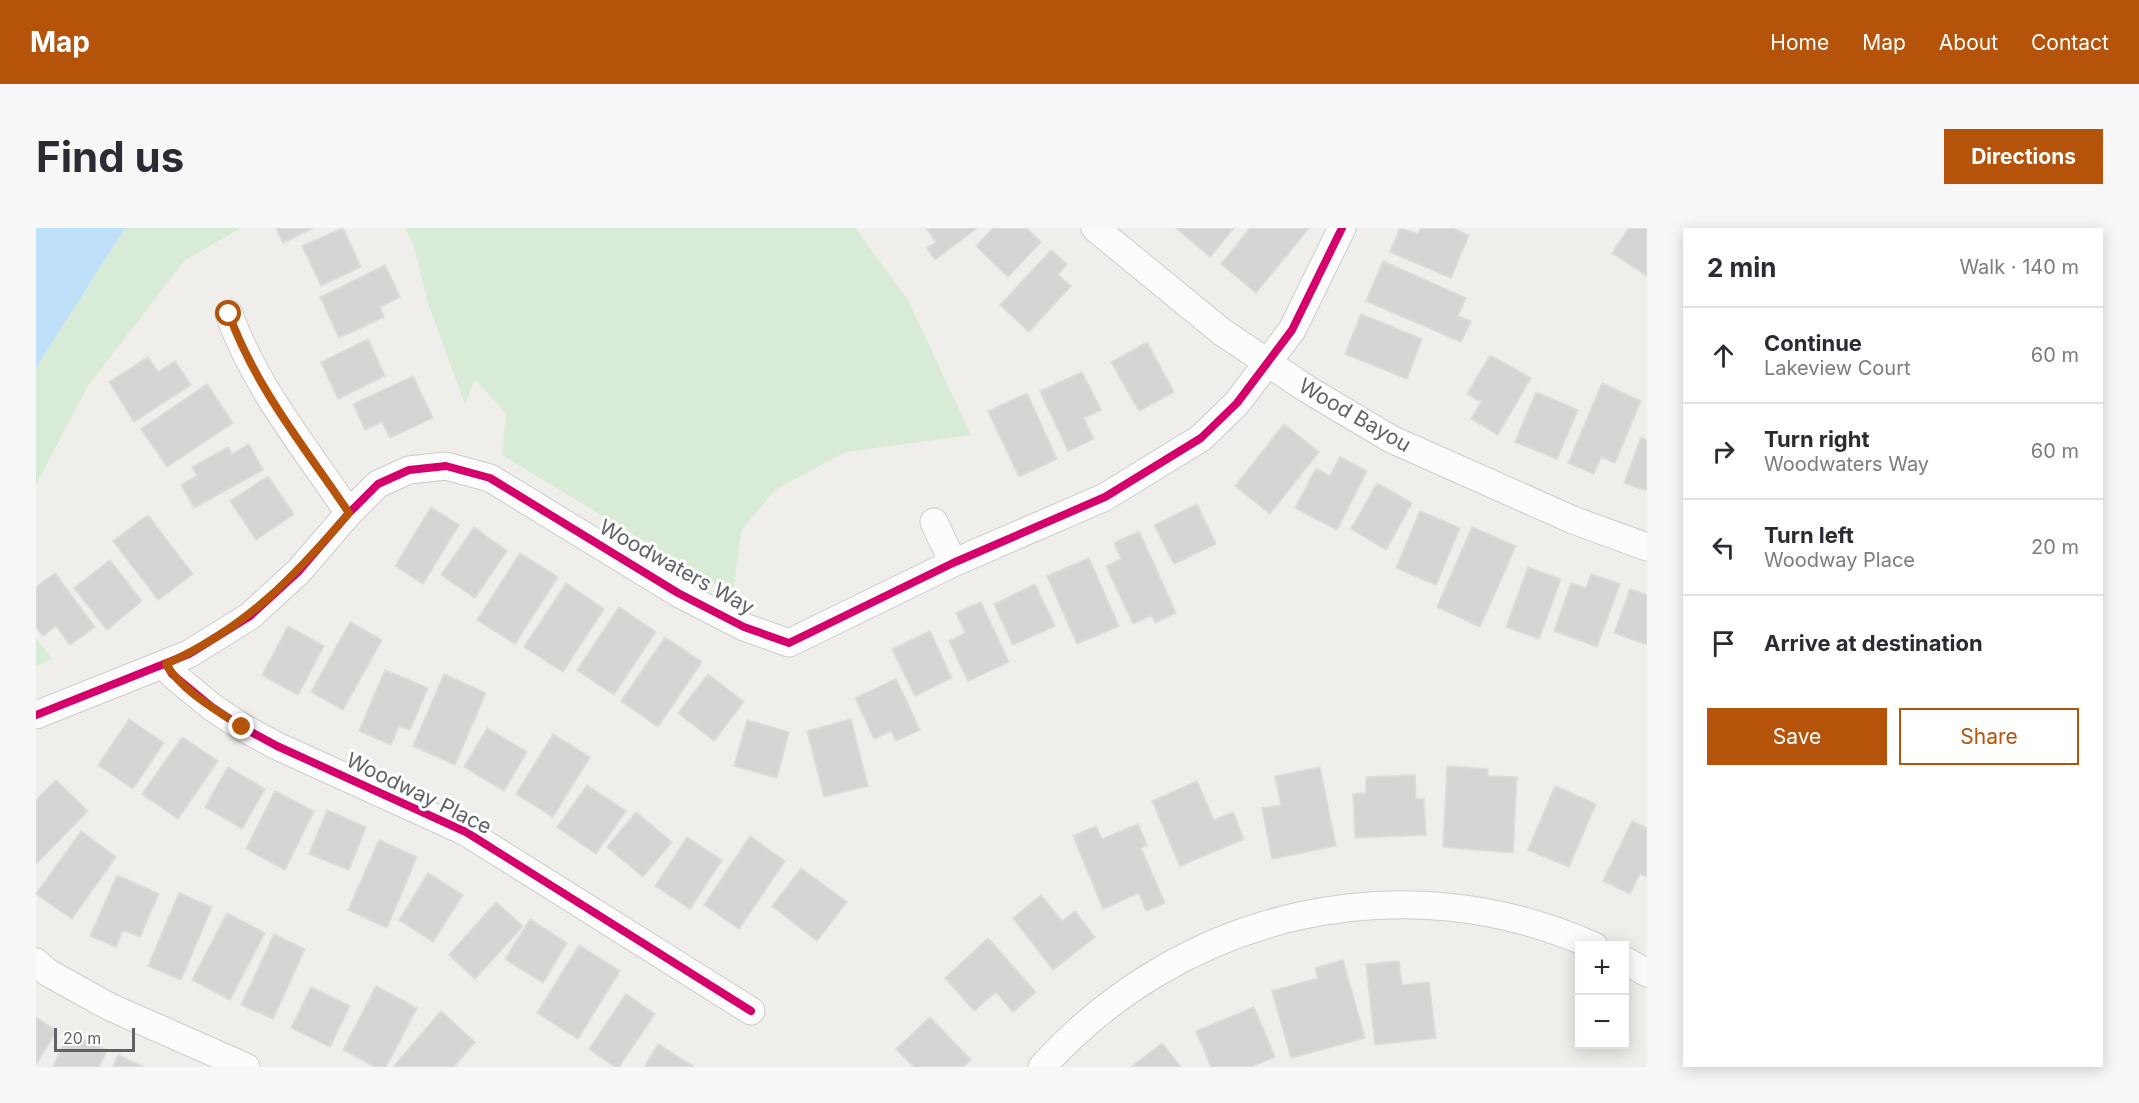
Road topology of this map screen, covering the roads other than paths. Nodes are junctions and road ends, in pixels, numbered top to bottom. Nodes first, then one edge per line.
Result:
1 (1095, 228) edge
2 (1342, 228) edge
3 (229, 314) dead end
4 (1269, 364) junction
5 (349, 513) junction
6 (934, 522) dead end
7 (1647, 547) edge
8 (953, 563) junction
9 (166, 664) junction
10 (36, 715) edge
11 (1583, 941) edge
12 (36, 962) edge
13 (1629, 963) edge
14 (1647, 973) edge
15 (751, 1011) dead end
16 (246, 1067) edge
17 (1042, 1067) edge

1 - 4 street, Wood Bayou
2 - 4 street, Woodwaters Way
3 - 5 street
4 - 7 street, Wood Bayou
4 - 8 street, Woodwaters Way
5 - 8 street, Woodwaters Way
5 - 9 street, Woodwaters Way
6 - 8 street
9 - 10 street, Woodwaters Way
9 - 15 street, Woodway Place
11 - 17 street
12 - 16 street
13 - 14 street

